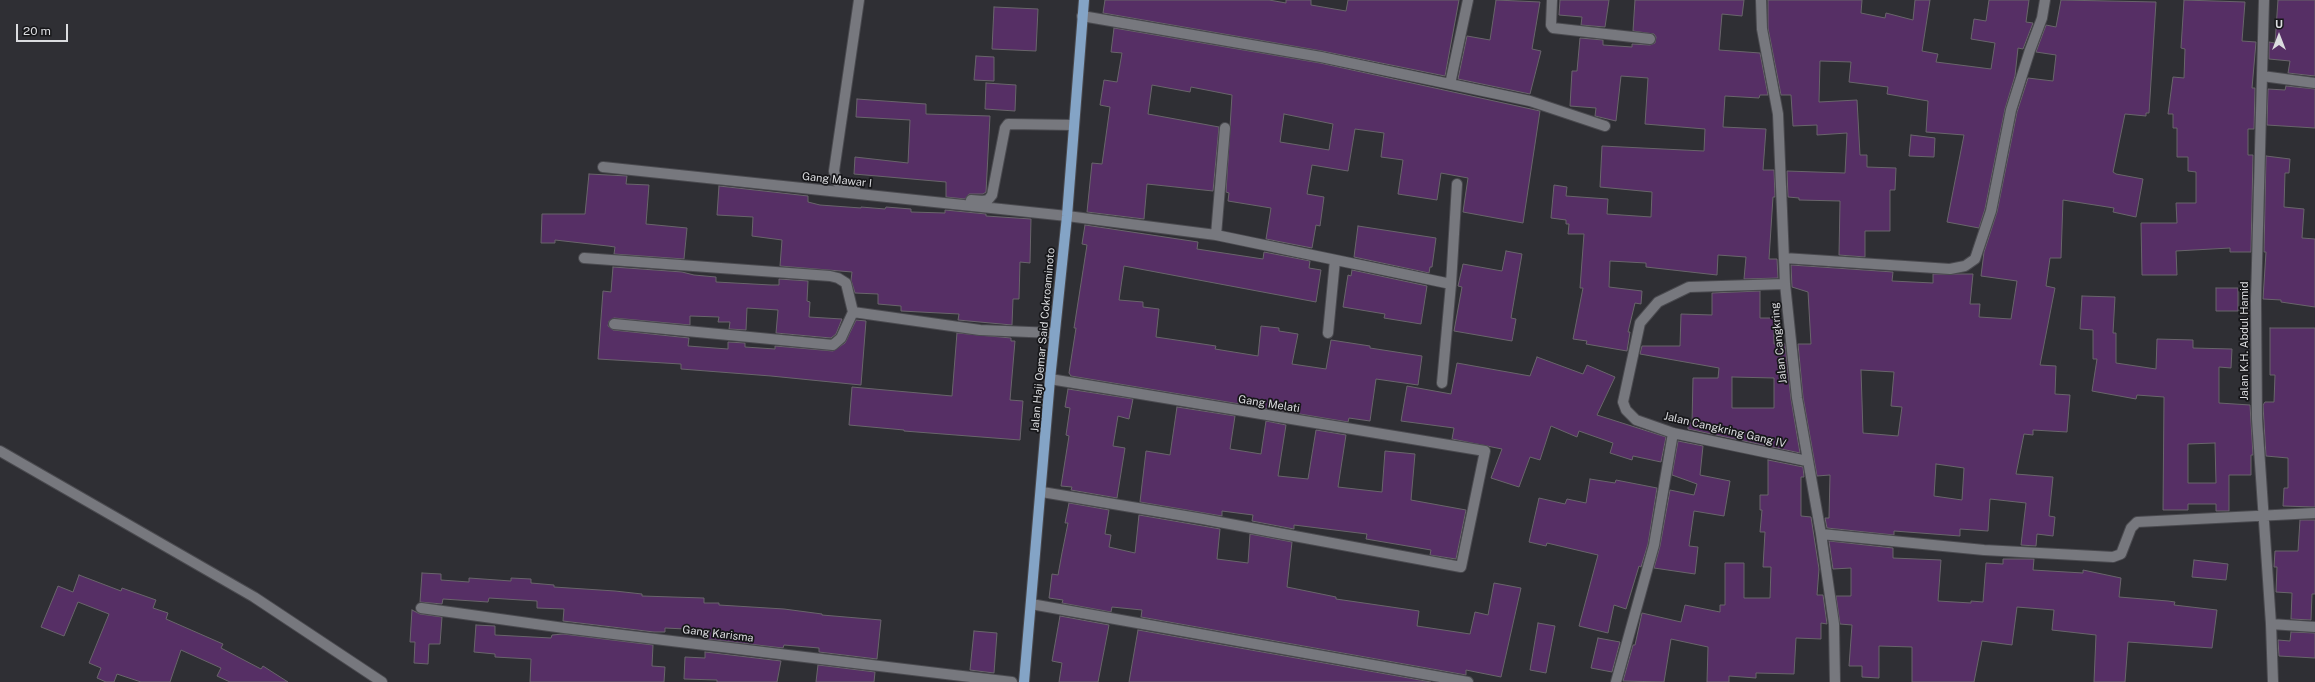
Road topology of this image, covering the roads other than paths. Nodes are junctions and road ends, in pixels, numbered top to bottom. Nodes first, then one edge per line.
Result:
1 (859, 0) edge
2 (1084, 0) edge
3 (1468, 0) edge
4 (1552, 0) edge
5 (1761, 0) edge
6 (2045, 0) edge
7 (2264, 0) edge
8 (1082, 16) junction
9 (1650, 38) dead end
10 (2262, 76) junction
11 (2315, 83) edge
12 (1450, 84) junction
13 (1074, 125) junction
14 (1605, 126) dead end
15 (1225, 128) dead end
16 (603, 167) dead end
17 (1457, 184) dead end
18 (1067, 216) junction
19 (1216, 235) junction
20 (584, 258) dead end
21 (1784, 258) junction
22 (1335, 260) junction
23 (1451, 284) junction
24 (1785, 284) junction
25 (853, 312) junction
26 (614, 324) dead end
27 (1054, 333) junction
28 (1328, 333) dead end
29 (1050, 379) junction
30 (1442, 383) dead end
31 (1673, 433) junction
32 (0, 451) edge
33 (1807, 461) junction
34 (1042, 492) junction
35 (2315, 513) edge
36 (2264, 514) junction
37 (1821, 534) junction
38 (1031, 604) junction
39 (421, 608) dead end
40 (2271, 624) junction
41 (2315, 627) edge
42 (382, 682) edge
43 (1012, 682) edge
44 (1024, 682) edge
45 (1468, 682) edge
46 (1616, 682) edge
47 (1835, 682) edge
48 (2273, 682) edge

1 - 13 street
2 - 8 main road, Jalan Haji Oemar Said Cokroaminoto
3 - 12 street
4 - 9 street
5 - 21 street, Jalan Cangkring
6 - 21 street
7 - 10 street, Jalan K.H. Abdul Hamid
8 - 12 street
8 - 13 main road, Jalan Haji Oemar Said Cokroaminoto
10 - 11 street
10 - 36 street, Jalan K.H. Abdul Hamid
12 - 14 street
13 - 18 main road, Jalan Haji Oemar Said Cokroaminoto
15 - 19 street
16 - 18 street, Gang Mawar I
17 - 23 street
18 - 19 street, Gang Mawar I
18 - 27 main road, Jalan Haji Oemar Said Cokroaminoto
19 - 22 street, Gang Mawar I
20 - 25 street
21 - 24 street, Jalan Cangkring
22 - 23 street, Gang Mawar I
22 - 28 street
23 - 30 street
24 - 31 street, Jalan Cangkring Gang IV
24 - 33 street, Jalan Cangkring
25 - 26 street
25 - 27 street
27 - 29 main road, Jalan Haji Oemar Said Cokroaminoto
29 - 34 main road, Jalan Haji Oemar Said Cokroaminoto
29 - 34 street, Gang Melati
31 - 33 street, Jalan Cangkring Gang IV
31 - 46 street
32 - 42 street
33 - 37 street, Jalan Cangkring
34 - 38 main road, Jalan Haji Oemar Said Cokroaminoto
35 - 36 street
36 - 37 street
36 - 40 street, Jalan K.H. Abdul Hamid
37 - 47 street, Jalan Cangkring
38 - 44 main road, Jalan Haji Oemar Said Cokroaminoto
38 - 45 street
39 - 43 street, Gang Karisma
40 - 41 street
40 - 48 street, Jalan K.H. Abdul Hamid

